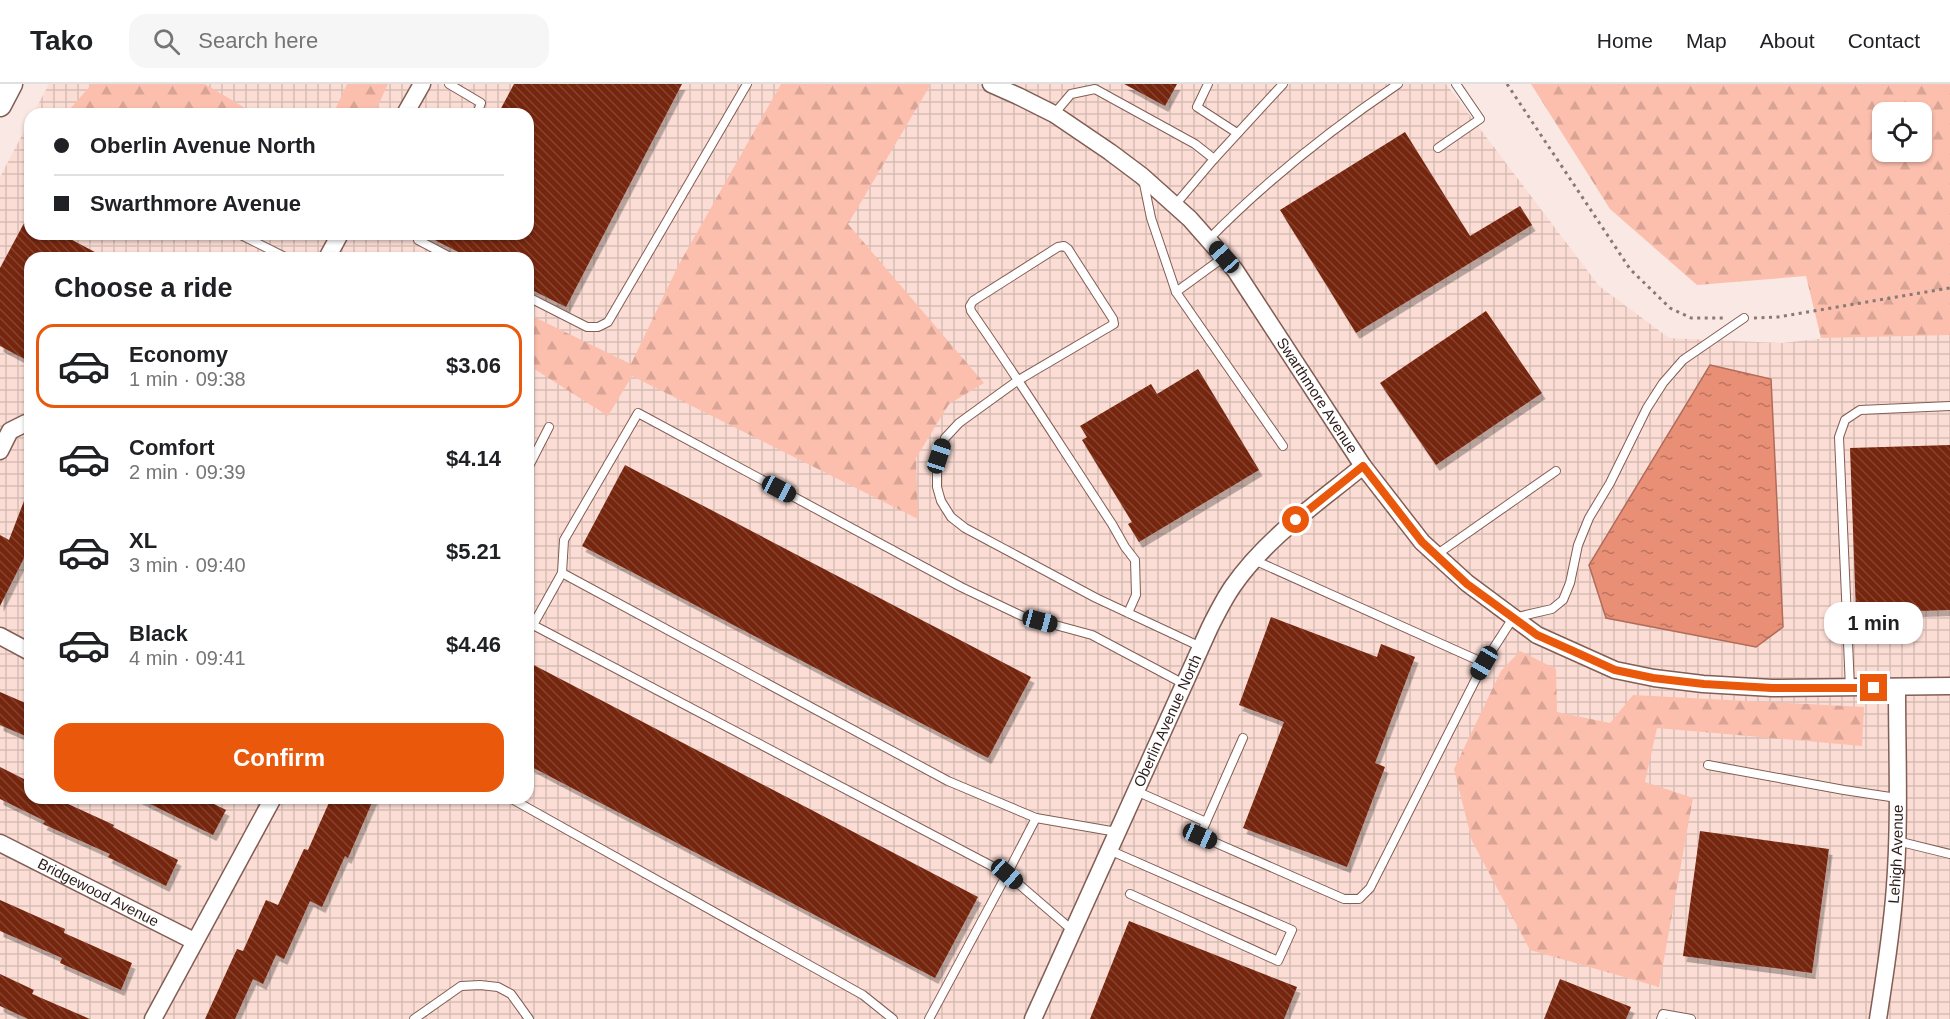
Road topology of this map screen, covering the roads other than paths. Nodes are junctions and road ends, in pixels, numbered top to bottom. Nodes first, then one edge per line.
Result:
1 (11, 84) edge
2 (422, 84) edge
3 (449, 84) edge
4 (747, 84) edge
5 (991, 84) edge
6 (1208, 84) edge
7 (1282, 84) edge
8 (1398, 84) edge
9 (1456, 84) edge
10 (0, 105) edge
11 (408, 108) edge
12 (479, 108) edge
13 (1054, 114) junction
14 (1237, 133) junction
15 (1438, 148) dead end
16 (1214, 159) junction
17 (1142, 176) junction
18 (1175, 205) junction
19 (251, 240) edge
20 (418, 240) edge
21 (1208, 240) junction
22 (275, 252) edge
23 (441, 252) edge
24 (1224, 257) junction
25 (1176, 292) junction
26 (534, 300) edge
27 (1744, 318) road end
28 (1017, 381) junction
29 (1950, 406) edge
30 (24, 424) edge
31 (549, 427) dead end
32 (1283, 446) dead end
33 (0, 451) edge
34 (534, 456) edge
35 (1363, 466) junction
36 (1556, 471) dead end
37 (1436, 555) junction
38 (1254, 560) junction
39 (562, 573) junction
40 (1128, 613) junction
41 (1513, 618) junction
42 (534, 623) edge
43 (534, 630) edge
44 (0, 636) edge
45 (1201, 647) junction
46 (24, 649) edge
47 (1484, 663) junction
48 (1184, 684) junction
49 (1950, 686) edge
50 (1850, 688) junction
51 (1897, 688) junction
52 (1243, 738) dead end
53 (1708, 765) dead end
54 (1136, 791) junction
55 (1898, 798) junction
56 (270, 804) edge
57 (521, 804) edge
58 (1036, 818) junction
59 (1206, 822) junction
60 (1117, 832) junction
61 (1896, 841) junction
62 (0, 843) edge
63 (1109, 850) junction
64 (1950, 854) edge
65 (1007, 874) junction
66 (1130, 894) dead end
67 (1072, 930) junction
68 (194, 941) junction
69 (153, 1019) edge
70 (414, 1019) edge
71 (529, 1019) edge
72 (893, 1019) edge
73 (929, 1019) edge
74 (1033, 1019) edge
75 (1661, 1019) edge
76 (1691, 1019) edge
77 (1878, 1019) edge

1 - 10 main road
2 - 11 street
3 - 12 lane
4 - 26 lane
5 - 13 street, Swarthmore Avenue
6 - 14 lane
7 - 14 lane
8 - 21 lane
9 - 15 lane
13 - 16 lane
13 - 17 street, Swarthmore Avenue
14 - 16 lane
16 - 18 lane
17 - 18 street, Swarthmore Avenue
17 - 25 lane
18 - 21 street, Swarthmore Avenue
19 - 22 lane
20 - 23 lane
21 - 24 street, Swarthmore Avenue
24 - 25 lane
24 - 35 street, Swarthmore Avenue
25 - 32 lane
27 - 41 lane
28 - 28 lane
28 - 40 lane
28 - 40 lane
29 - 50 lane
30 - 33 street
31 - 34 lane
35 - 37 street, Swarthmore Avenue
35 - 38 street, Oberlin Avenue North
36 - 37 lane
37 - 41 street, Swarthmore Avenue
38 - 45 street, Oberlin Avenue North
38 - 47 lane
39 - 42 lane
39 - 48 lane
39 - 58 lane
40 - 45 lane
41 - 47 lane
41 - 50 street, Swarthmore Avenue
43 - 65 lane
44 - 46 street
45 - 48 street, Oberlin Avenue North
47 - 59 lane
48 - 54 street, Oberlin Avenue North
49 - 51 street, Swarthmore Avenue
50 - 51 street, Swarthmore Avenue
51 - 55 street, Lehigh Avenue
52 - 59 lane
53 - 55 lane
54 - 59 lane
54 - 60 street, Oberlin Avenue North
55 - 61 street, Lehigh Avenue
56 - 68 street
57 - 72 lane
58 - 60 lane
58 - 65 lane
60 - 63 street, Oberlin Avenue North
61 - 64 lane
61 - 77 street, Lehigh Avenue
62 - 68 street, Bridgewood Avenue
63 - 66 lane
63 - 67 street, Oberlin Avenue North
65 - 67 lane
65 - 73 lane
67 - 74 street, Oberlin Avenue North
68 - 69 street
70 - 71 lane
75 - 76 lane

